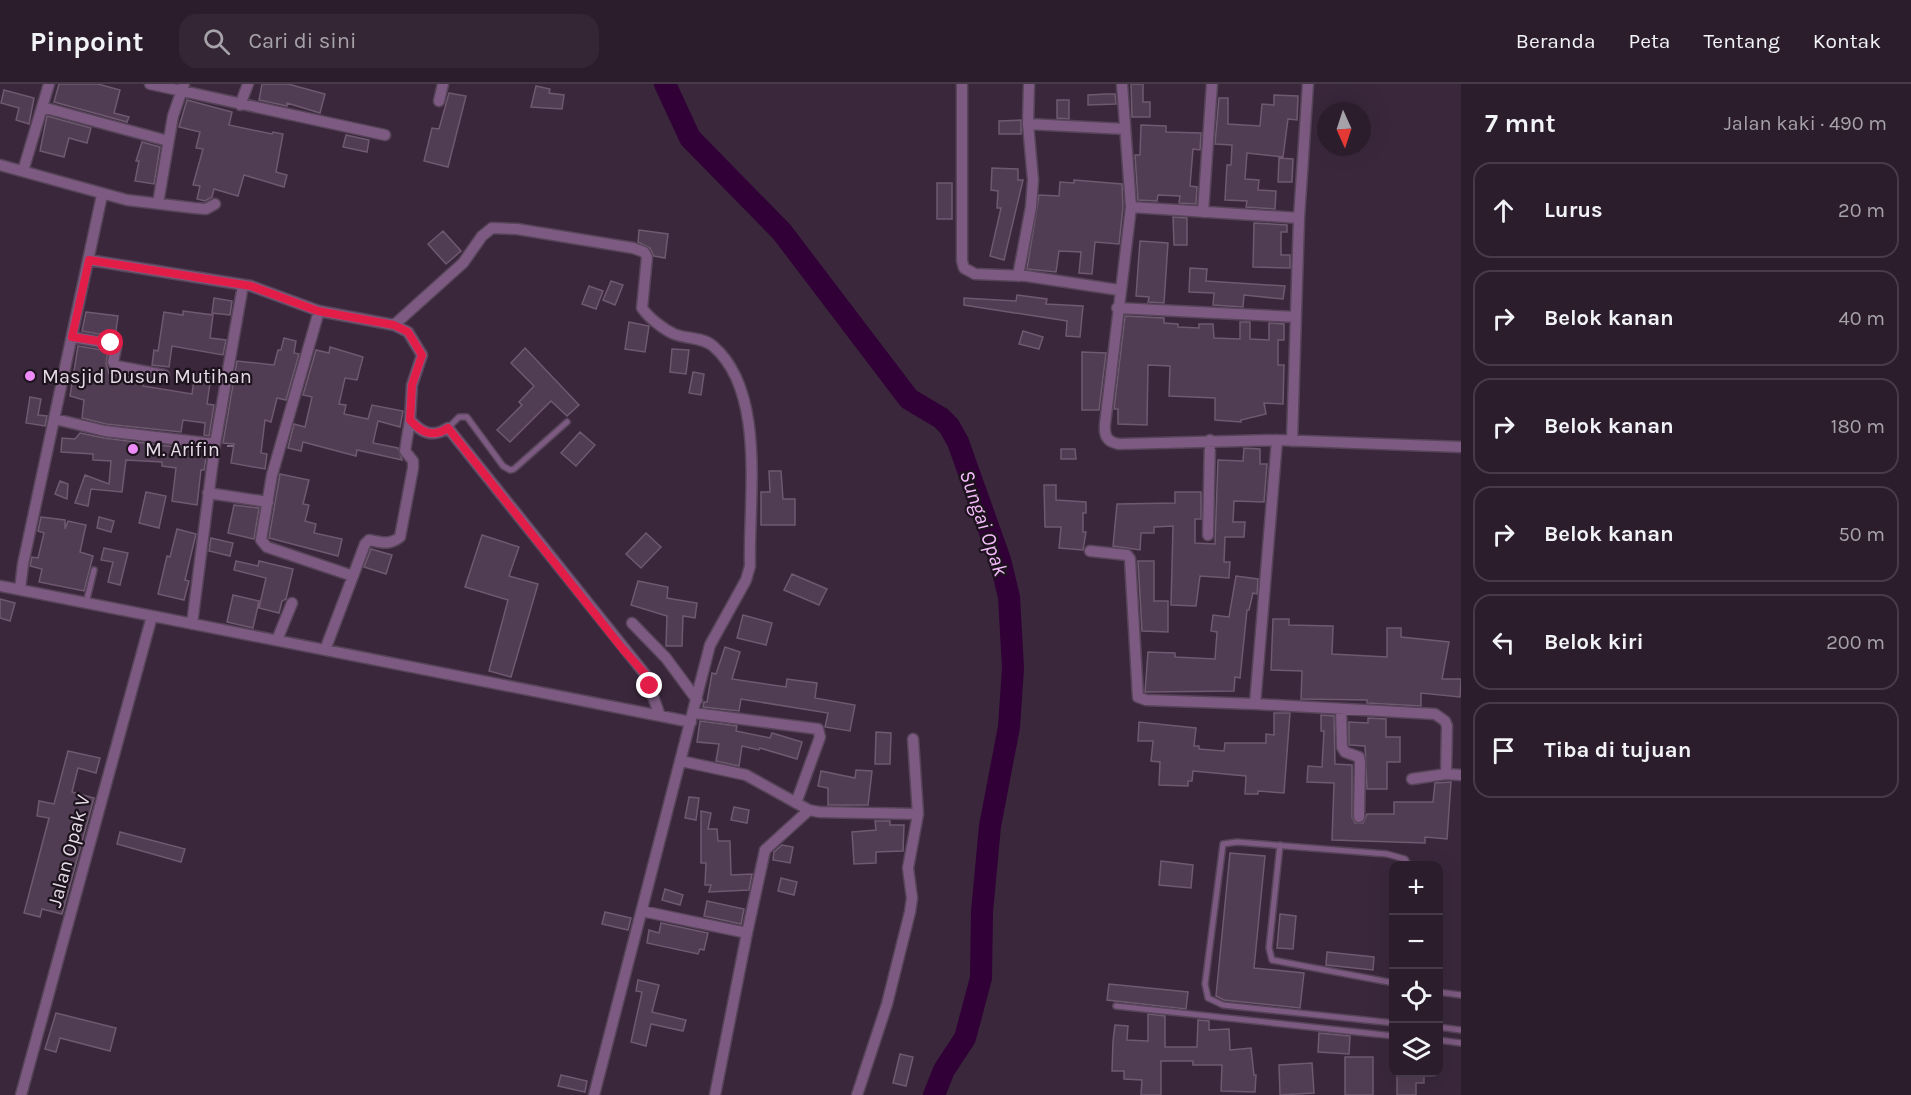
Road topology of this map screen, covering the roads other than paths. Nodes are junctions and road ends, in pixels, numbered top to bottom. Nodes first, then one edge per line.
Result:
1 (49, 84) edge
2 (150, 84) edge
3 (248, 84) edge
4 (443, 84) edge
5 (962, 84) edge
6 (1029, 84) edge
7 (1122, 84) edge
8 (1212, 84) edge
9 (1308, 84) edge
10 (182, 88) edge
11 (439, 101) dead end
12 (240, 105) junction
13 (42, 107) junction
14 (1028, 124) junction
15 (1125, 129) junction
16 (385, 135) dead end
17 (168, 141) junction
18 (0, 165) edge
19 (23, 171) junction
20 (102, 195) junction
21 (158, 203) junction
22 (215, 204) dead end
23 (1131, 207) junction
24 (1203, 212) junction
25 (1299, 218) junction
26 (89, 260) junction
27 (1018, 276) junction
28 (243, 285) junction
29 (1119, 290) junction
30 (1117, 308) junction
31 (318, 311) junction
32 (1296, 317) junction
33 (394, 325) junction
34 (72, 337) junction
35 (164, 375) dead end
36 (55, 419) junction
37 (410, 420) junction
38 (567, 422) dead end
39 (448, 428) junction
40 (1210, 440) junction
41 (1277, 440) junction
42 (1292, 441) junction
43 (215, 444) junction
44 (1461, 447) edge
45 (208, 493) junction
46 (268, 502) junction
47 (1208, 535) dead end
48 (1090, 551) dead end
49 (94, 570) dead end
50 (353, 576) junction
51 (0, 586) edge
52 (20, 589) junction
53 (86, 603) junction
54 (292, 603) dead end
55 (152, 616) junction
56 (632, 623) dead end
57 (192, 624) junction
58 (277, 640) junction
59 (325, 650) junction
60 (697, 700) junction
61 (1255, 704) junction
62 (1341, 708) junction
63 (660, 716) junction
64 (693, 717) junction
65 (913, 739) dead end
66 (681, 761) junction
67 (1446, 774) junction
68 (1461, 776) edge
69 (1412, 779) dead end
70 (796, 803) junction
71 (809, 810) junction
72 (914, 814) junction
73 (1359, 817) dead end
74 (1280, 845) junction
75 (1406, 861) edge
76 (642, 911) junction
77 (747, 933) junction
78 (1389, 981) edge
79 (1443, 993) edge
80 (1461, 995) edge
81 (1116, 1006) dead end
82 (1389, 1022) edge
83 (1443, 1028) edge
84 (1461, 1030) edge
85 (1389, 1035) edge
86 (1443, 1041) edge
87 (1461, 1043) edge
88 (21, 1095) edge
89 (594, 1095) edge
90 (715, 1095) edge
91 (857, 1095) edge

1 - 13 street
2 - 10 street
3 - 12 street
4 - 11 street
5 - 27 street
6 - 14 street
7 - 15 street
8 - 24 street
9 - 25 street
10 - 12 street
10 - 17 street
12 - 16 street
13 - 17 street
13 - 19 street
14 - 15 street
14 - 27 street
15 - 23 street
17 - 21 street
18 - 19 street
19 - 20 street
20 - 21 street
20 - 26 street
21 - 22 street
23 - 24 street
23 - 29 street
24 - 25 street
25 - 32 street
26 - 28 street
26 - 34 street
27 - 29 street
28 - 31 street
28 - 43 street
29 - 30 street
30 - 32 street
30 - 40 street
31 - 33 street
31 - 46 street
32 - 42 street
33 - 37 street
33 - 60 street
34 - 35 street
34 - 36 street
36 - 43 street
36 - 52 street
37 - 39 street
37 - 50 street
38 - 39 lane
39 - 63 street
40 - 41 street
40 - 47 street
41 - 42 street
41 - 61 street
42 - 44 street
43 - 45 street
45 - 46 street
45 - 57 street
46 - 50 street
48 - 61 street
49 - 53 lane
50 - 59 street
51 - 52 street
52 - 53 street
53 - 55 street
54 - 58 street
55 - 57 street
55 - 88 street, Jalan Opak V
56 - 60 street
57 - 58 street
58 - 59 street
59 - 63 street
60 - 64 street
61 - 62 street
62 - 67 street
62 - 73 street
63 - 64 street
64 - 66 street
64 - 70 street
65 - 72 street
66 - 70 street
66 - 76 street
67 - 68 street
67 - 69 street
70 - 71 street
71 - 72 street
71 - 77 street
72 - 91 street
74 - 75 lane
74 - 78 lane
74 - 82 lane
76 - 77 street
76 - 89 street
77 - 90 street
79 - 80 lane
81 - 85 lane
83 - 84 lane
86 - 87 lane

